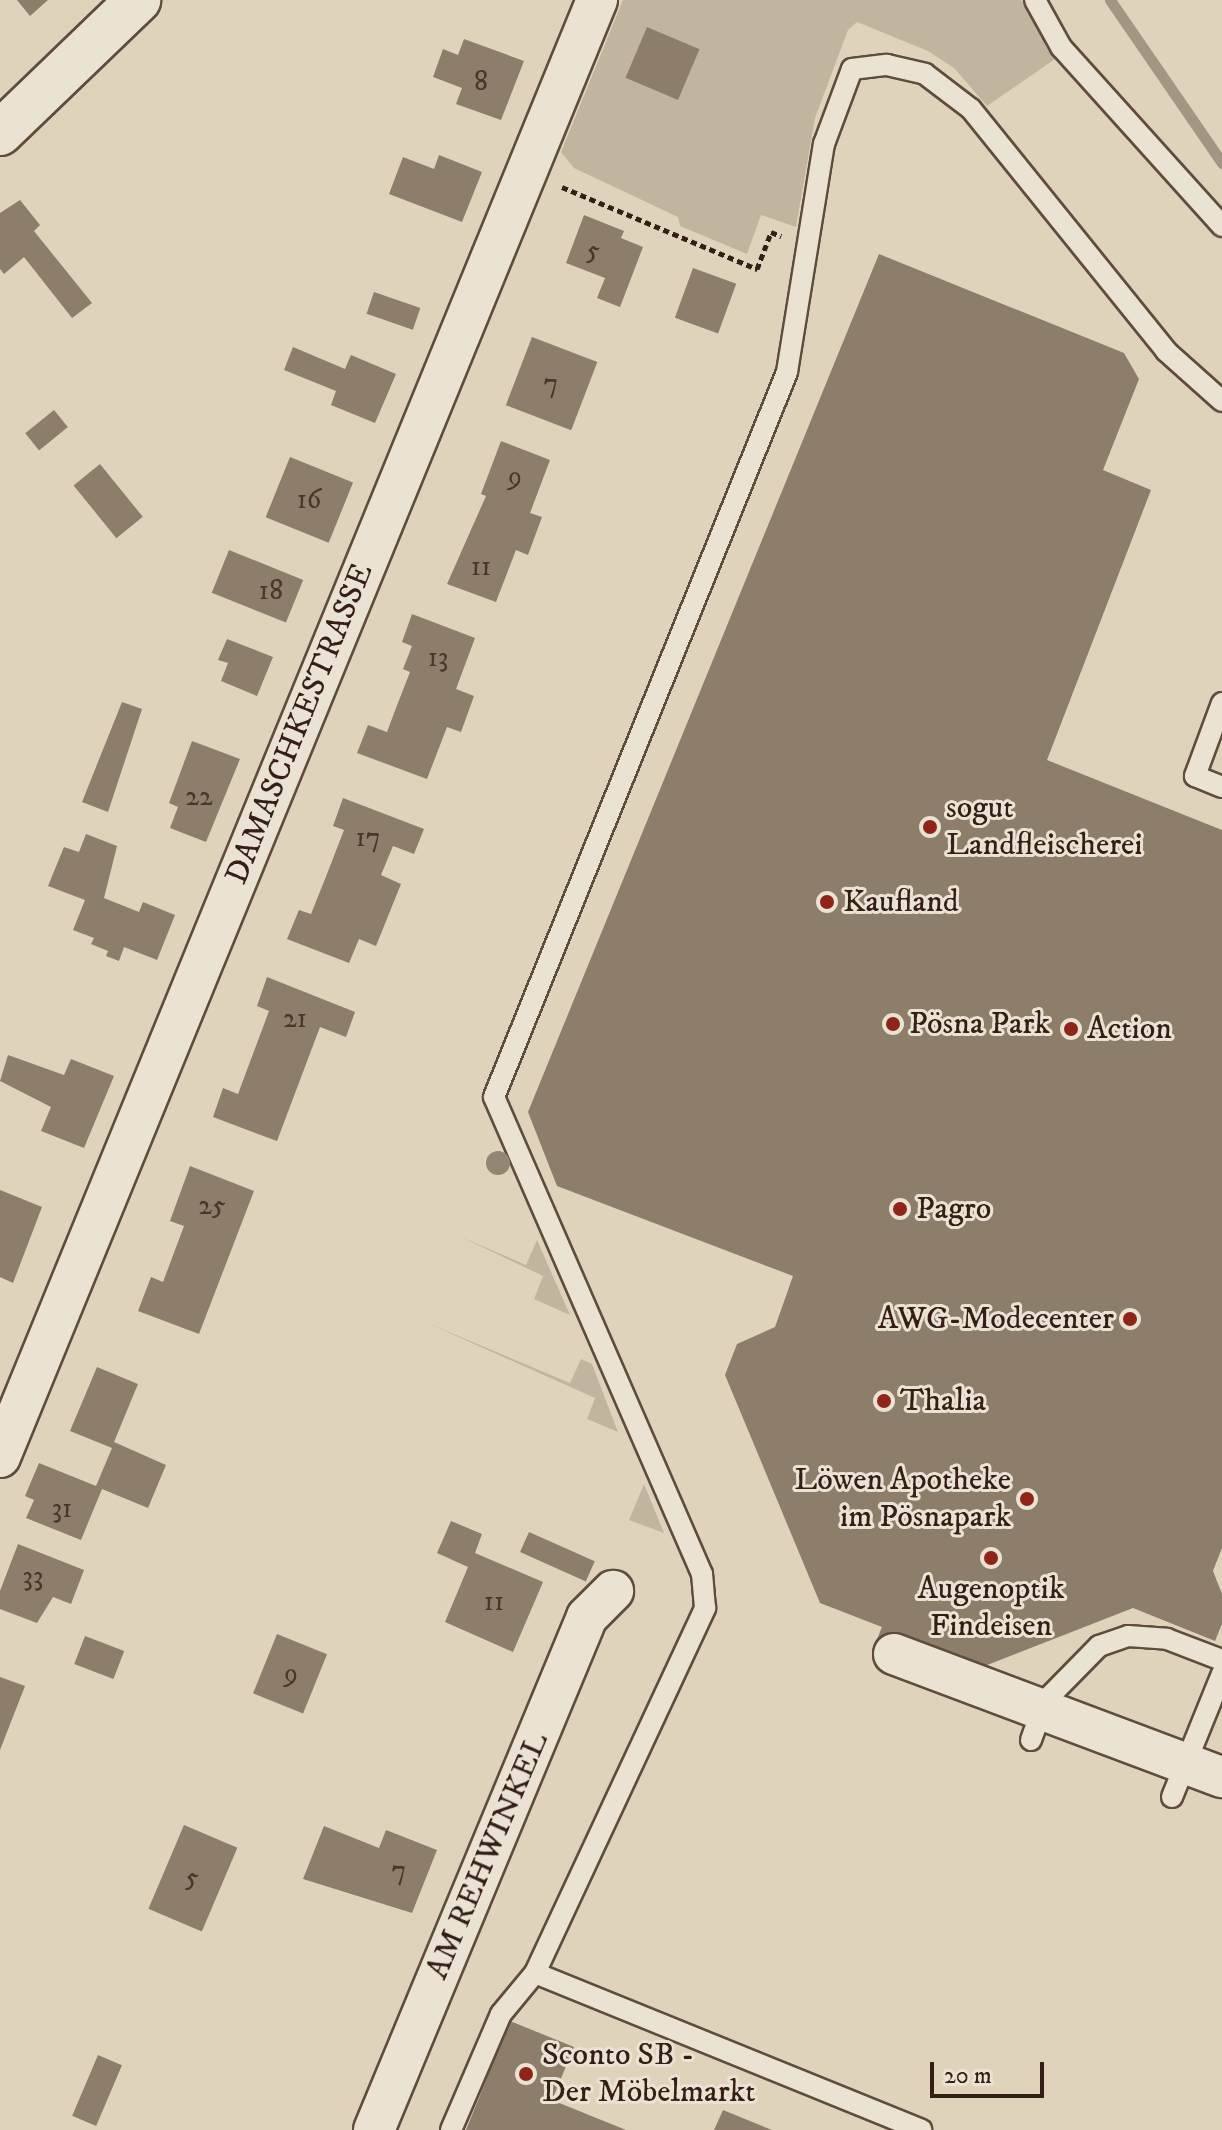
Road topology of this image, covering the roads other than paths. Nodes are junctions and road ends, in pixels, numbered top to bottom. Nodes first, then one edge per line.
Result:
1 (138, 0) edge
2 (597, 0) edge
3 (1035, 0) edge
4 (0, 133) edge
5 (1222, 226) edge
6 (1222, 401) edge
7 (1222, 703) edge
8 (1222, 787) edge
9 (1, 1450) edge
10 (613, 1591) dead end
11 (894, 1654) dead end
12 (1222, 1660) edge
13 (1222, 1674) edge
14 (1037, 1725) junction
15 (1194, 1779) edge
16 (535, 1973) junction
17 (374, 2130) edge
18 (451, 2130) edge
19 (921, 2130) edge

1 - 4 street
2 - 9 street, DAMASCHKESTRASSE
3 - 5 lane
6 - 16 lane
7 - 8 lane
10 - 17 street, AM REHWINKEL
11 - 14 street
12 - 14 lane
13 - 15 lane
14 - 15 street
16 - 18 lane
16 - 19 lane

